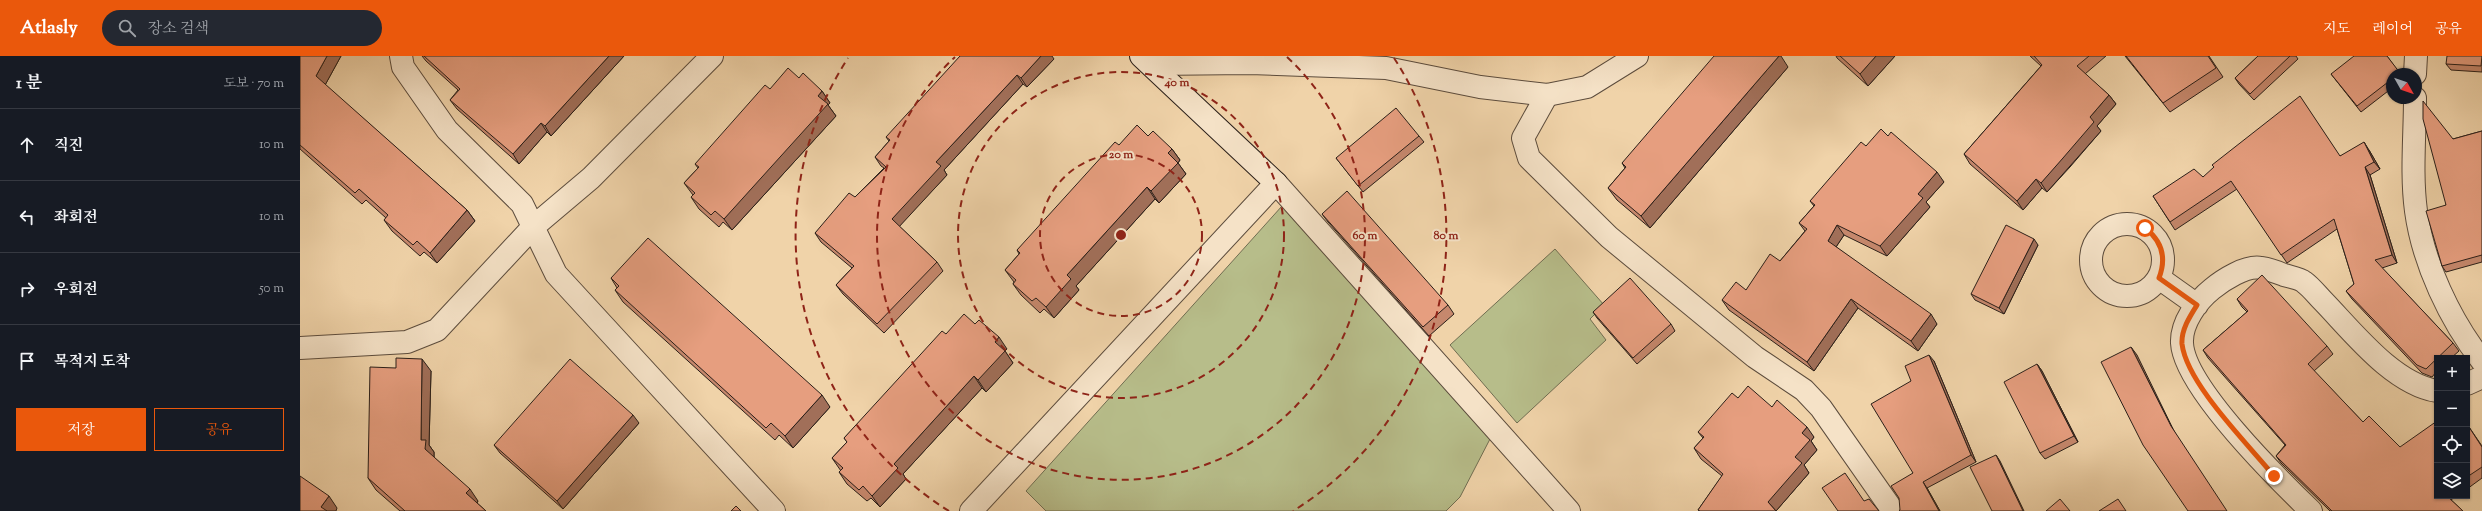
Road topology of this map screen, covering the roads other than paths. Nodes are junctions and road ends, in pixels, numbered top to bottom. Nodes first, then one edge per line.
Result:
1 (401, 56) edge
2 (712, 56) edge
3 (1637, 56) edge
4 (2416, 56) edge
5 (1146, 60) edge
6 (2415, 68) edge
7 (1547, 95) junction
8 (2415, 104) edge
9 (1276, 183) junction
10 (533, 227) junction
11 (2159, 278) dead end
12 (2197, 305) junction
13 (300, 348) edge
14 (2482, 361) edge
15 (2482, 377) edge
16 (2470, 383) edge
17 (2434, 391) edge
18 (774, 511) edge
19 (971, 511) edge
20 (1569, 511) edge
21 (1893, 511) edge
22 (2311, 511) edge

1 - 10 street
2 - 10 street
3 - 7 street
4 - 6 street
5 - 7 street
5 - 9 street
7 - 21 street
8 - 14 street
9 - 19 street
9 - 20 street
10 - 13 street
10 - 18 street
11 - 12 street
12 - 17 street
12 - 22 street
15 - 16 street

